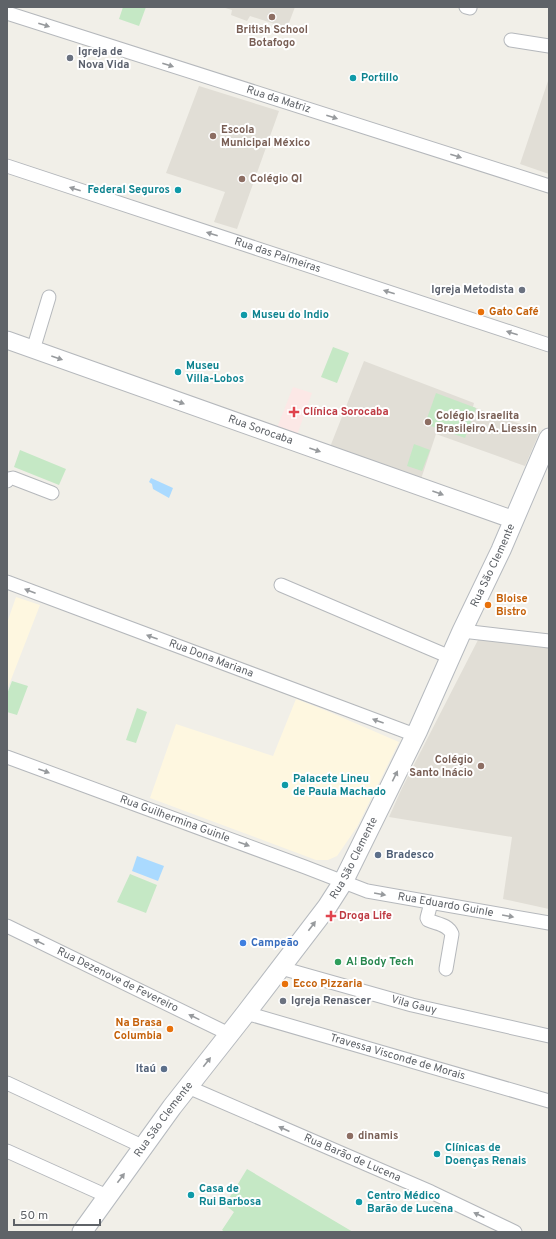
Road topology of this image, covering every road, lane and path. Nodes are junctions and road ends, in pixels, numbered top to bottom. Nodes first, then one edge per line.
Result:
1 (7, 13) edge
2 (511, 40) dead end
3 (549, 46) edge
4 (7, 166) edge
5 (549, 186) edge
6 (50, 297) dead end
7 (7, 340) edge
8 (549, 345) edge
9 (33, 350) junction
10 (549, 438) edge
11 (7, 481) edge
12 (52, 493) dead end
13 (514, 520) junction
14 (7, 582) edge
15 (281, 585) dead end
16 (462, 631) junction
17 (549, 641) edge
18 (450, 657) junction
19 (415, 735) junction
20 (7, 757) edge
21 (343, 882) junction
22 (431, 903) junction
23 (549, 923) edge
24 (7, 926) edge
25 (281, 968) junction
26 (446, 969) dead end
27 (246, 1013) junction
28 (229, 1034) junction
29 (549, 1036) edge
30 (7, 1083) edge
31 (188, 1087) junction
32 (549, 1101) edge
33 (144, 1147) junction
34 (7, 1151) edge
35 (99, 1193) junction
36 (85, 1231) edge
37 (515, 1232) edge

1 -> 5 street, Rua da Matriz
2 - 3 street
8 -> 4 street, Rua das Palmeiras
6 - 9 street
7 - 9 street, Rua Sorocaba
9 -> 13 street, Rua Sorocaba
10 - 13 main road, Rua São Clemente
11 - 12 street
13 - 16 main road, Rua São Clemente
19 -> 14 street, Rua Dona Mariana
15 - 18 street
16 - 17 street
16 - 18 main road, Rua São Clemente
18 - 19 main road, Rua São Clemente
21 -> 19 main road, Rua São Clemente
20 -> 21 street, Rua Guilhermina Guinle
21 -> 22 street, Rua Eduardo Guinle
25 -> 21 main road, Rua São Clemente
22 -> 23 street, Rua Eduardo Guinle
22 - 26 street
28 -> 24 street, Rua Dezenove de Fevereiro
25 - 27 main road, Rua São Clemente
25 - 29 street, Vila Gauy
27 - 28 main road, Rua São Clemente
27 - 32 street, Travessa Visconde de Morais
31 -> 28 main road, Rua São Clemente
30 - 33 street
31 - 33 main road, Rua São Clemente
37 -> 31 street, Rua Barão de Lucena
35 -> 33 main road, Rua São Clemente
34 - 35 street
35 - 36 main road, Rua São Clemente

